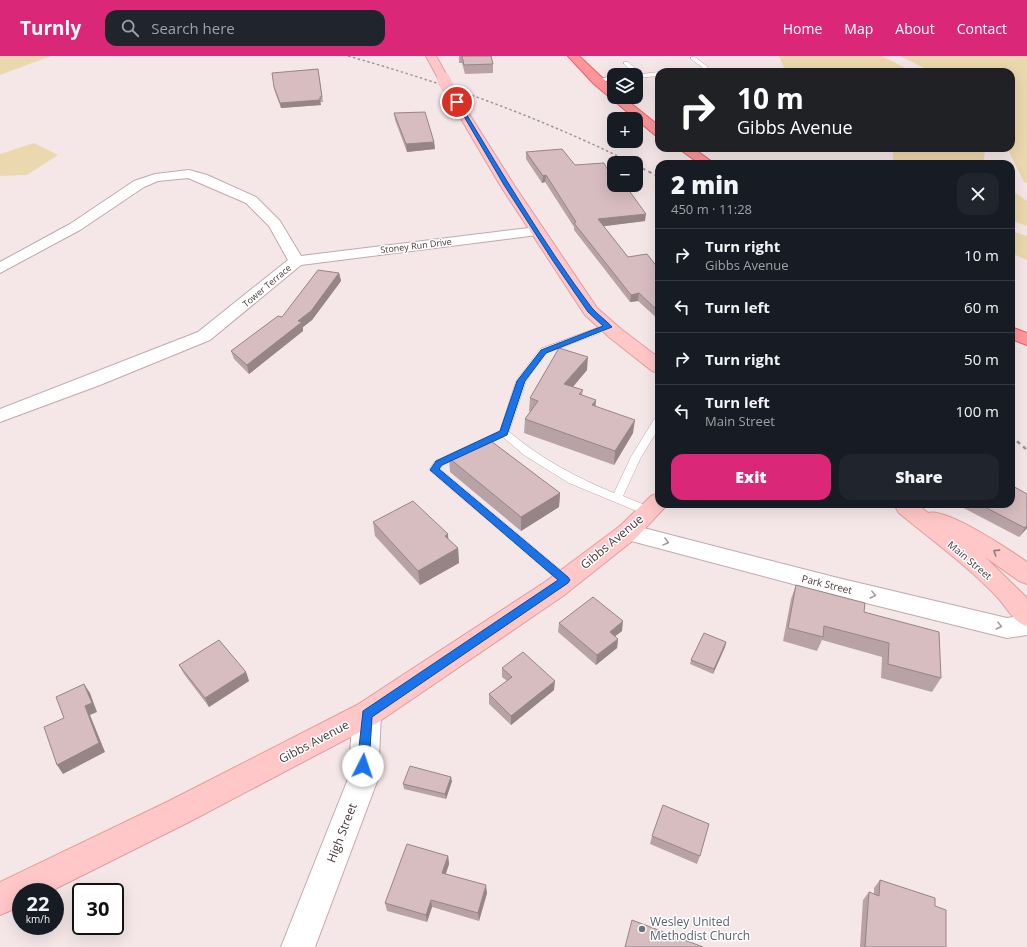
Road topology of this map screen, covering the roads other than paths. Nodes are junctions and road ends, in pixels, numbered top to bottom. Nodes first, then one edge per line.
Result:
1 (431, 56) edge
2 (573, 56) edge
3 (693, 58) dead end
4 (626, 63) dead end
5 (631, 68) edge
6 (704, 68) edge
7 (655, 74) edge
8 (643, 76) edge
9 (607, 79) edge
10 (596, 80) junction
11 (607, 89) edge
12 (625, 104) edge
13 (655, 129) edge
14 (690, 152) edge
15 (703, 160) edge
16 (537, 231) junction
17 (296, 261) junction
18 (0, 268) edge
19 (608, 327) junction
20 (1015, 334) edge
21 (1027, 340) edge
22 (655, 364) edge
23 (0, 416) edge
24 (655, 426) edge
25 (504, 433) junction
26 (617, 498) junction
27 (654, 506) edge
28 (910, 508) edge
29 (912, 508) edge
30 (628, 532) junction
31 (1027, 575) edge
32 (565, 580) junction
33 (1027, 616) edge
34 (1027, 625) edge
35 (367, 714) junction
36 (3, 892) edge
37 (298, 947) edge

1 - 16 main road, bridge
2 - 10 main road
3 - 6 lane
4 - 5 lane
7 - 8 lane
9 - 10 lane
10 - 11 main road
12 - 13 main road
14 - 15 main road
16 - 17 street, Stoney Run Drive
16 - 19 main road
17 - 18 street, Tower Terrace
17 - 23 street, Tower Terrace
19 - 22 main road
19 - 25 lane
20 - 21 main road
24 - 26 lane
25 - 26 lane
25 - 32 lane
26 - 27 lane
27 - 30 main road, Gibbs Avenue
28 - 33 main road, Main Street
31 -> 29 main road, Main Street
30 - 32 main road, Gibbs Avenue
30 -> 34 street, Park Street
32 - 35 main road, Gibbs Avenue
35 - 36 main road, Gibbs Avenue
35 - 37 street, High Street

